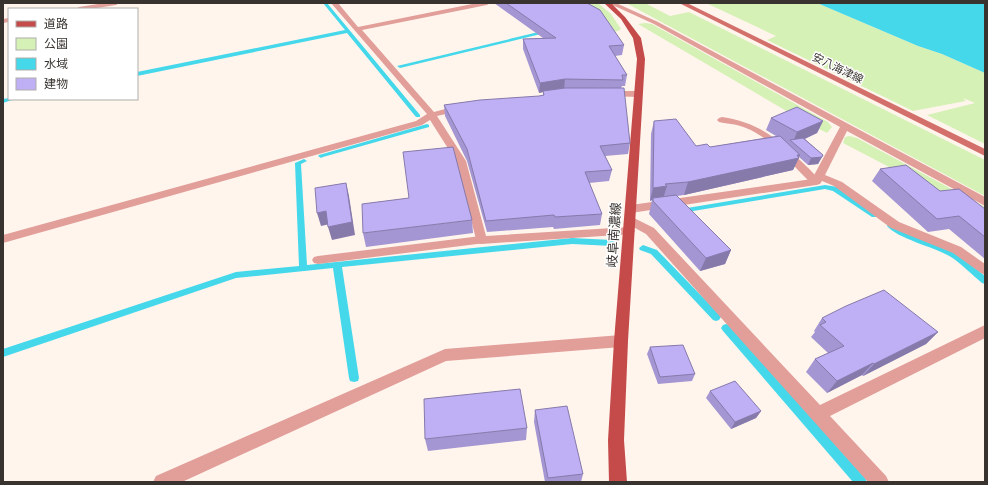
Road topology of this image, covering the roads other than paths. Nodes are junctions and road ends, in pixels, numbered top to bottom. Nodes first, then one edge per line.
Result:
1 (116, 3) edge
2 (334, 3) edge
3 (487, 3) edge
4 (607, 3) edge
5 (611, 3) edge
6 (682, 3) edge
7 (85, 8) edge
8 (357, 29) junction
9 (601, 94) edge
10 (639, 94) junction
11 (472, 106) edge
12 (432, 115) junction
13 (722, 120) dead end
14 (846, 126) junction
15 (985, 153) edge
16 (818, 179) junction
17 (985, 202) edge
18 (630, 220) junction
19 (3, 239) edge
20 (481, 240) junction
21 (318, 260) dead end
22 (985, 270) edge
23 (985, 332) edge
24 (621, 341) junction
25 (817, 414) junction
26 (162, 482) edge
27 (618, 482) edge
28 (880, 482) edge

1 - 7 street
2 - 8 street
3 - 8 street
4 - 10 main road, 岐阜南濃線
5 - 14 street
6 - 15 main road, 安八海津線
8 - 12 street
9 - 10 street
10 - 18 main road, 岐阜南濃線
11 - 12 street
12 - 19 street
12 - 20 street
13 - 16 street
14 - 16 street
14 - 17 street
16 - 18 street
16 - 22 street
18 - 20 street
18 - 24 main road, 岐阜南濃線
18 - 25 street
20 - 21 street
23 - 25 street
24 - 26 street
24 - 27 main road, 岐阜南濃線
25 - 28 street

